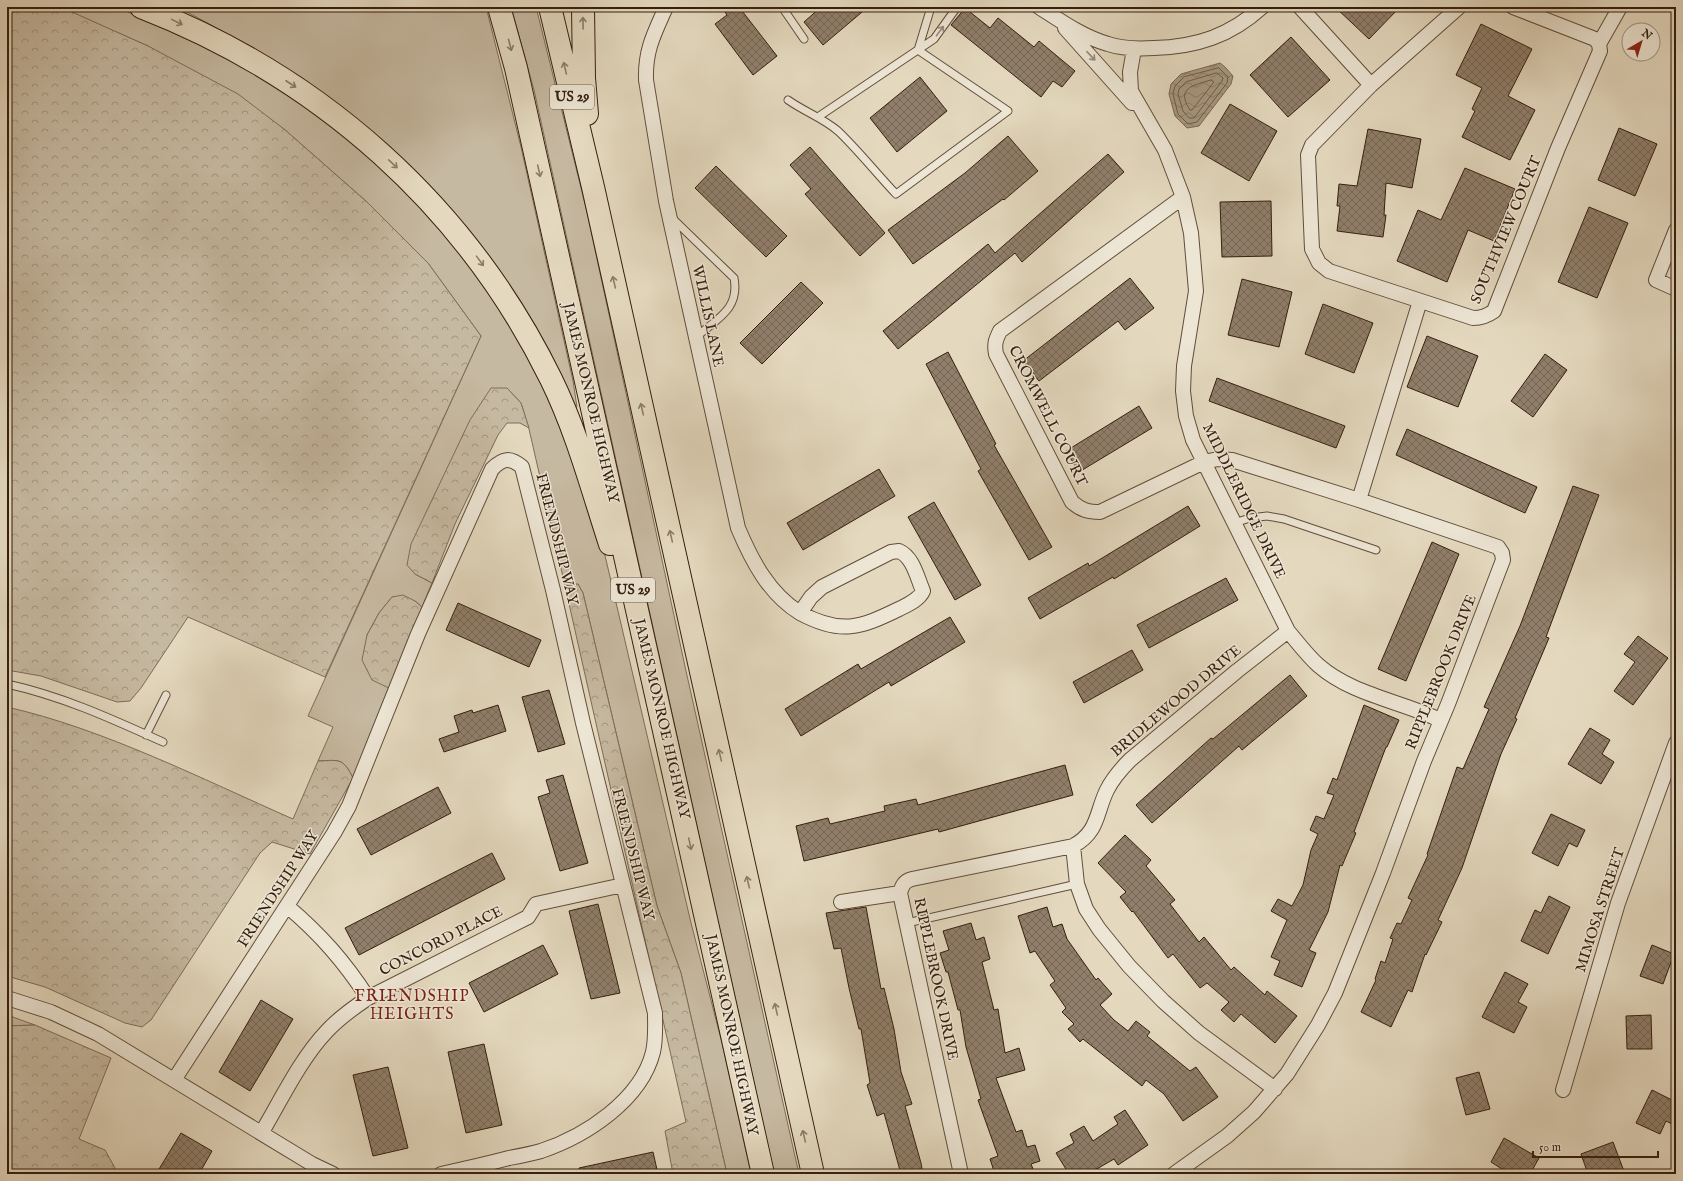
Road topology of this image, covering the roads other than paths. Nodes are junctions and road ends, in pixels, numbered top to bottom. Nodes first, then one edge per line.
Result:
1 (141, 7) edge
2 (499, 7) edge
3 (550, 7) edge
4 (583, 7) edge
5 (666, 7) edge
6 (782, 7) edge
7 (931, 7) edge
8 (957, 7) edge
9 (1039, 7) edge
10 (1262, 7) edge
11 (1300, 7) edge
12 (1459, 7) edge
13 (1513, 7) edge
14 (1620, 7) edge
15 (1055, 17) junction
16 (804, 39) dead end
17 (1599, 44) junction
18 (1134, 49) junction
19 (918, 50) junction
20 (1371, 85) junction
21 (788, 100) dead end
22 (818, 117) junction
23 (1149, 122) junction
24 (593, 187) junction
25 (1183, 197) junction
26 (669, 216) junction
27 (1676, 230) edge
28 (1676, 288) edge
29 (1420, 301) junction
30 (695, 338) junction
31 (1204, 462) junction
32 (1359, 500) junction
33 (1234, 523) junction
34 (1376, 550) dead end
35 (800, 613) junction
36 (1288, 631) junction
37 (7, 684) edge
38 (654, 684) junction
39 (166, 695) dead end
40 (1440, 720) junction
41 (146, 735) junction
42 (163, 742) dead end
43 (1676, 743) edge
44 (1073, 846) junction
45 (1077, 884) junction
46 (623, 885) junction
47 (900, 893) junction
48 (841, 902) dead end
49 (287, 906) junction
50 (907, 923) junction
51 (7, 998) edge
52 (368, 998) junction
53 (174, 1080) junction
54 (1275, 1089) junction
55 (1563, 1090) dead end
56 (262, 1132) junction
57 (333, 1174) edge
58 (441, 1174) edge
59 (763, 1174) edge
60 (813, 1174) edge
61 (961, 1174) edge
62 (1174, 1174) edge

1 -> 38 highway
2 -> 38 highway, JAMES MONROE HIGHWAY / US 29
24 -> 3 highway, US 29
24 -> 4 highway
5 - 26 street, WILLIS LANE
6 - 16 lane
7 - 19 lane
19 -> 8 lane
9 - 15 street
10 - 18 street
11 - 20 street
12 - 20 street, SOUTHVIEW COURT
13 - 17 street
14 - 17 street, SOUTHVIEW COURT
15 - 18 street
15 -> 23 street
17 - 29 street, SOUTHVIEW COURT
18 - 23 street, MIDDLERIDGE DRIVE
19 - 22 lane
19 - 22 lane
20 - 29 street, SOUTHVIEW COURT
21 - 22 lane
23 - 25 street, MIDDLERIDGE DRIVE
60 -> 24 highway, US 29
25 - 31 street, MIDDLERIDGE DRIVE
25 - 31 street, CROMWELL COURT
26 - 30 street, WILLIS LANE
26 - 30 lane
27 - 28 street
29 - 32 street
30 - 35 street, WILLIS LANE
31 - 32 street, RIPPLEBROOK DRIVE
31 - 33 street, MIDDLERIDGE DRIVE
32 - 40 street, RIPPLEBROOK DRIVE
33 - 34 lane
33 - 36 street, MIDDLERIDGE DRIVE
35 - 35 street, WILLIS LANE
36 - 40 street, MIDDLERIDGE DRIVE
36 - 44 street, BRIDLEWOOD DRIVE
37 - 41 lane
38 -> 59 highway, JAMES MONROE HIGHWAY / US 29
39 - 41 lane
40 - 54 street, RIPPLEBROOK DRIVE
41 - 42 lane
43 - 55 street, MIMOSA STREET
44 - 45 street
44 - 47 street, RIPPLEBROOK DRIVE
45 - 50 lane
45 - 54 street
46 - 49 street, FRIENDSHIP WAY
46 - 52 street, CONCORD PLACE
46 - 58 street, FRIENDSHIP WAY
47 - 48 street
47 - 50 street, RIPPLEBROOK DRIVE
49 - 52 street
49 - 53 street, FRIENDSHIP WAY
50 - 61 street, RIPPLEBROOK DRIVE
51 - 53 street
52 - 56 street, CONCORD PLACE
53 - 56 street
54 - 62 street, RIPPLEBROOK DRIVE
56 - 57 street

